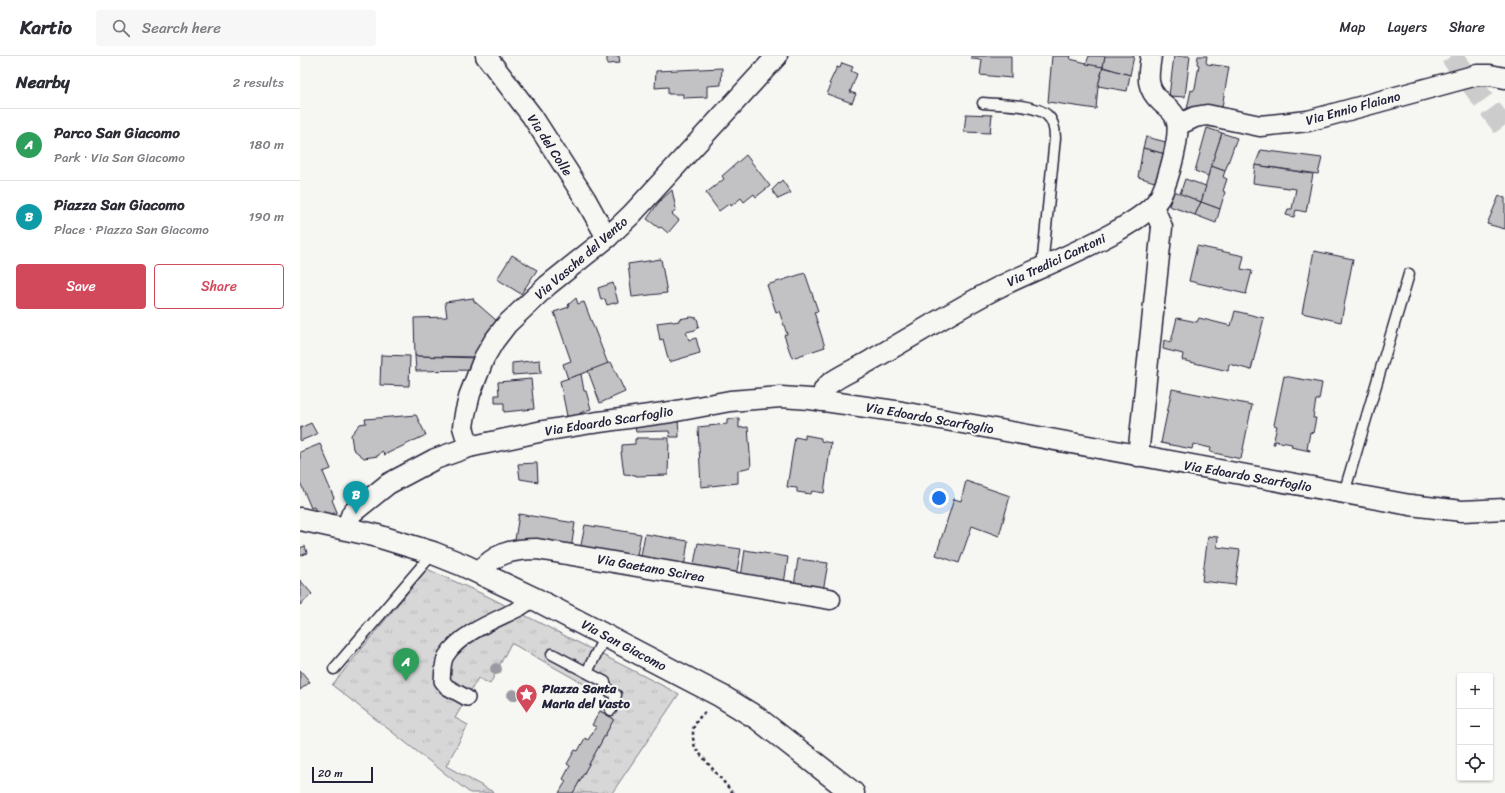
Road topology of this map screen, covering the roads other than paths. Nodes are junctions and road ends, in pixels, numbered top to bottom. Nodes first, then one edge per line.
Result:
1 (486, 56) edge
2 (777, 56) edge
3 (1151, 56) edge
4 (1505, 78) edge
5 (984, 103) dead end
6 (1178, 125) junction
7 (1150, 209) junction
8 (607, 238) junction
9 (1042, 267) junction
10 (1409, 274) dead end
11 (823, 401) junction
12 (469, 447) junction
13 (1138, 456) junction
14 (1344, 493) junction
15 (1505, 509) edge
16 (300, 519) edge
17 (346, 529) junction
18 (433, 553) junction
19 (479, 573) junction
20 (530, 597) junction
21 (830, 599) dead end
22 (606, 636) junction
23 (552, 654) dead end
24 (334, 669) dead end
25 (587, 672) junction
26 (466, 698) dead end
27 (611, 710) dead end
28 (853, 793) edge

1 - 8 street, Via del Colle
2 - 8 street, Via Vasche del Vento
3 - 6 street
4 - 6 street, Via Ennio Flaiano
5 - 9 lane
6 - 7 street, Via Tredici Cantoni
7 - 9 street, Via Tredici Cantoni
7 - 13 street
8 - 12 street, Via Vasche del Vento
9 - 11 street, Via Tredici Cantoni
10 - 14 lane
11 - 12 street, Via Edoardo Scarfoglio
11 - 13 street, Via Edoardo Scarfoglio
12 - 17 street, Via Edoardo Scarfoglio
13 - 14 street, Via Edoardo Scarfoglio
14 - 15 street, Via Edoardo Scarfoglio
16 - 17 street, Via San Giacomo
17 - 18 street, Via San Giacomo
18 - 19 street, Via San Giacomo
18 - 24 lane
19 - 20 street, Via San Giacomo
19 - 21 street, Via Gaetano Scirea
20 - 22 street, Via San Giacomo
20 - 26 street
22 - 25 lane
22 - 28 street, Via San Giacomo
23 - 25 lane
25 - 27 lane

